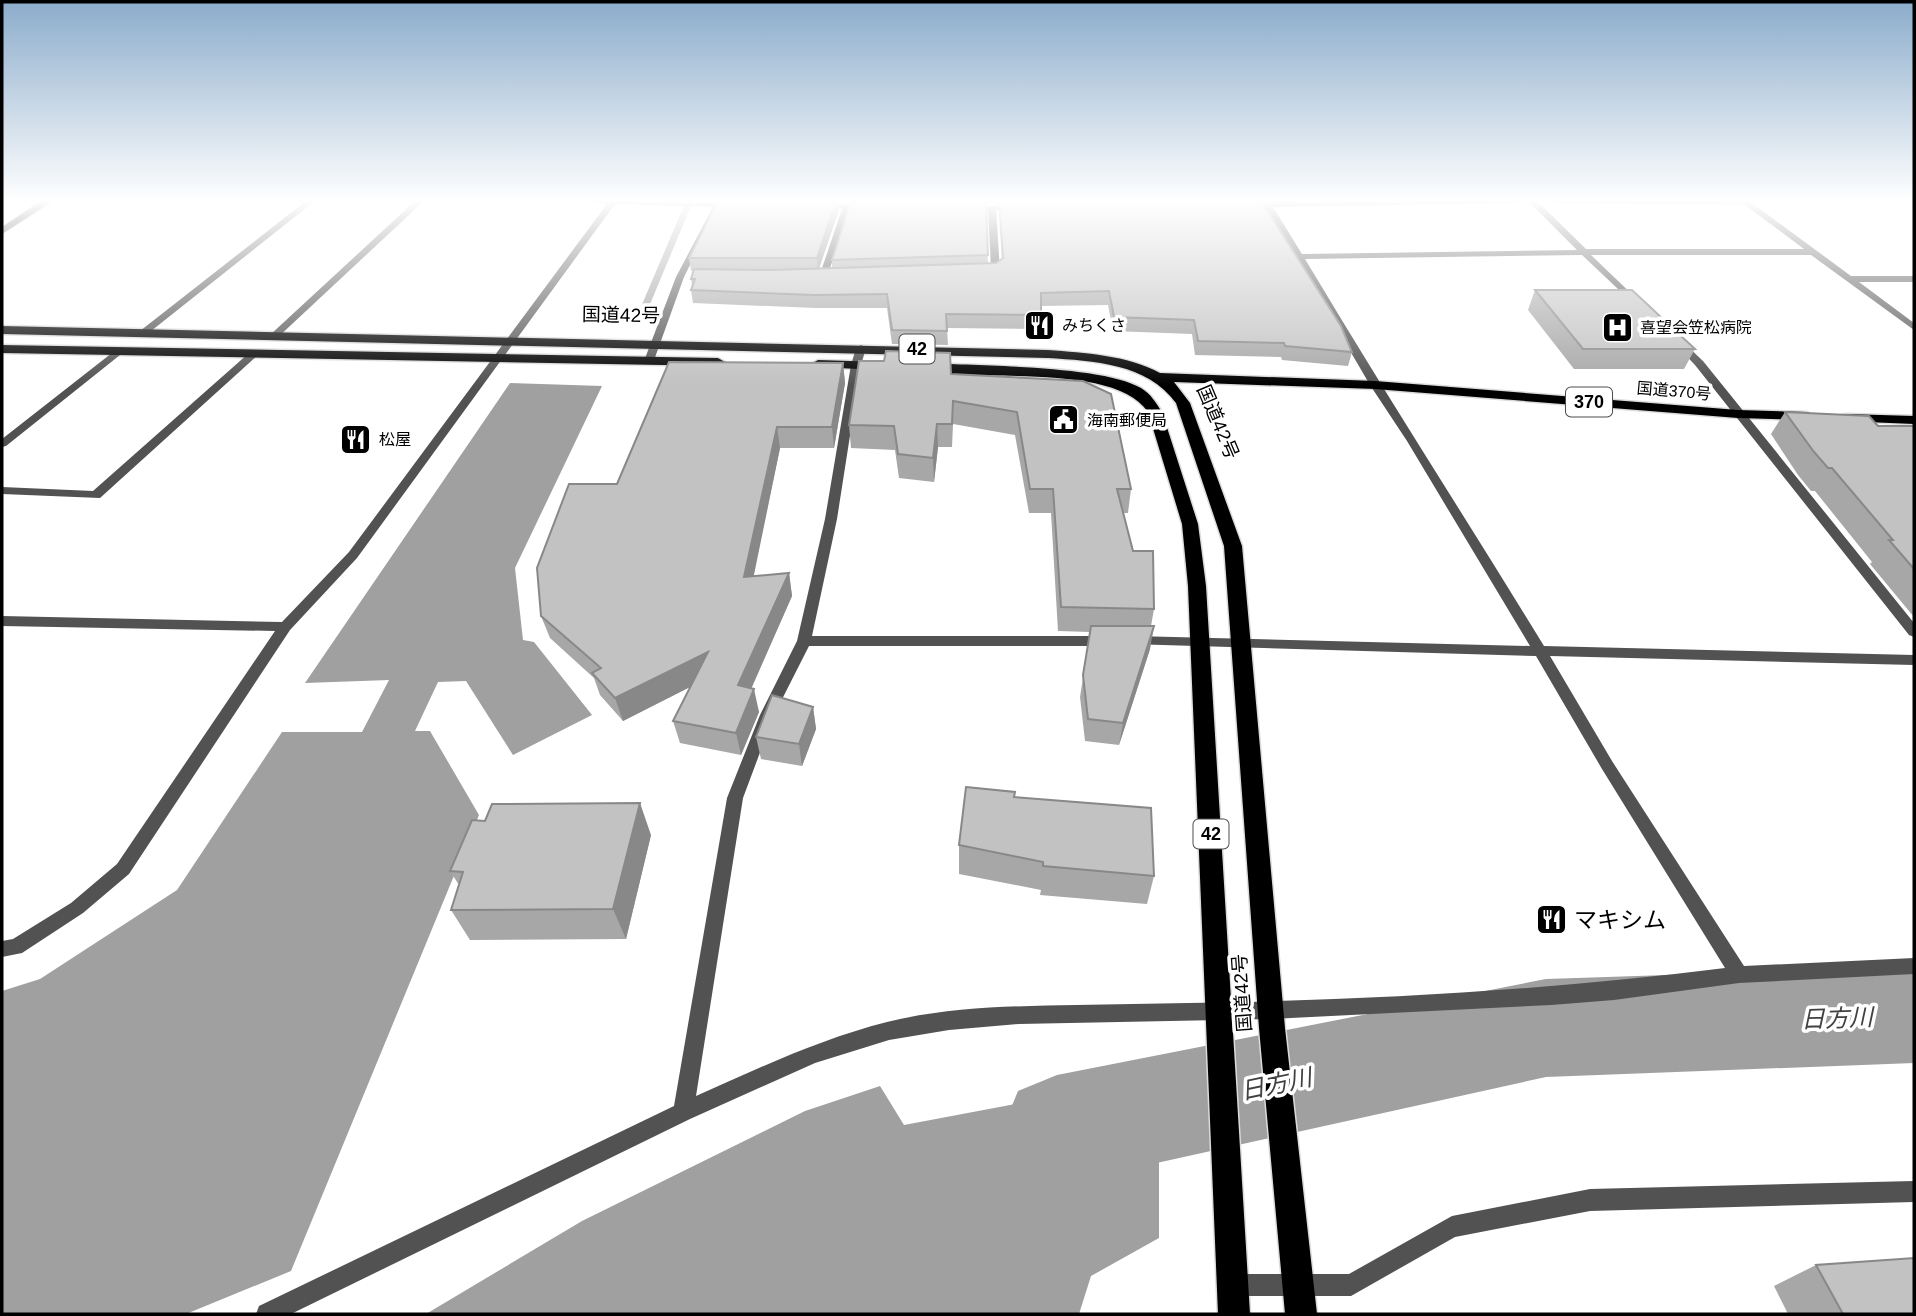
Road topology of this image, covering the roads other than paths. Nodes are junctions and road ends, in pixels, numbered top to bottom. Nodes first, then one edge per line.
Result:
1 (233, 262) edge
2 (354, 262) edge
3 (568, 262) edge
4 (687, 262) edge
5 (828, 262) edge
6 (995, 262) edge
7 (1302, 262) edge
8 (1594, 262) edge
9 (1828, 262) edge
10 (971, 272) edge
11 (835, 276) edge
12 (680, 277) junction
13 (694, 277) edge
14 (811, 277) edge
15 (823, 277) junction
16 (1850, 279) junction
17 (1914, 279) edge
18 (1641, 307) edge
19 (1914, 327) edge
20 (2, 330) edge
21 (144, 333) junction
22 (1670, 335) edge
23 (273, 337) junction
24 (509, 342) junction
25 (656, 343) junction
26 (861, 348) junction
27 (2, 349) edge
28 (120, 351) junction
29 (253, 355) junction
30 (1069, 356) junction
31 (495, 359) junction
32 (649, 361) junction
33 (732, 363) edge
34 (801, 364) edge
35 (856, 365) junction
36 (892, 366) edge
37 (917, 367) edge
38 (1067, 374) junction
39 (1157, 377) junction
40 (1265, 380) junction
41 (1375, 385) junction
42 (1738, 414) junction
43 (1914, 420) edge
44 (1191, 426) junction
45 (2, 444) edge
46 (2, 491) edge
47 (2, 621) edge
48 (285, 627) junction
49 (1914, 632) edge
50 (1201, 640) junction
51 (804, 641) junction
52 (1242, 643) junction
53 (1541, 652) junction
54 (1914, 660) edge
55 (2, 948) edge
56 (1914, 966) edge
57 (1739, 975) junction
58 (1220, 1019) junction
59 (1272, 1019) junction
60 (683, 1112) junction
61 (1914, 1191) edge
62 (1232, 1252) joint
63 (1298, 1284) junction
64 (1233, 1300) edge
65 (267, 1314) edge
66 (1301, 1314) edge

1 - 21 street
2 - 23 street
3 - 24 street
4 - 12 street
5 - 15 street
6 - 10 street
7 - 41 street
8 - 18 street
9 - 16 street
11 - 15 street
12 - 13 street
12 - 25 street
14 - 15 street
16 - 17 street
16 - 19 street
20 - 21 highway, 国道42号 / 42
21 - 23 highway, 国道42号 / 42
22 - 42 street
23 - 24 highway, 国道42号 / 42
24 - 25 highway, 国道42号 / 42
24 - 31 street
25 - 26 highway, 国道42号 / 42
25 - 32 street
26 - 30 highway, 国道42号 / 42
26 - 35 street
27 - 28 highway
28 - 29 highway
28 - 45 street
29 - 31 highway
29 - 46 street
30 - 39 highway, 国道42号 / 42
30 - 40 highway, 国道370号 / 370
31 - 32 highway
31 - 48 street
32 - 33 highway
34 - 35 highway, 42
35 - 36 highway, 42
35 - 51 street
37 - 38 highway, 国道42号 / 42
38 - 39 highway, 国道370号 / 370
38 - 50 highway, 国道42号 / 42
39 - 40 highway, 国道370号 / 370
39 - 44 highway, 国道42号 / 42
40 - 41 highway, 国道370号 / 370
40 - 44 highway, 国道370号 / 370
41 - 42 highway, 国道370号 / 370
41 - 53 street
42 - 43 highway, 国道370号 / 370
42 - 49 street
44 - 52 highway, 国道42号 / 42
47 - 48 street
48 - 55 street
50 - 51 street
50 - 52 street
50 - 58 highway, 国道42号 / 42
51 - 60 street
52 - 53 street
52 - 59 highway, 国道42号 / 42
53 - 54 street
53 - 57 street
56 - 57 street
57 - 59 street
58 - 59 street
58 - 60 street
58 - 62 highway, 国道42号 / 42
59 - 63 highway, 国道42号 / 42
60 - 65 street
61 - 63 street
62 - 64 highway, 国道42号 / 42
63 - 64 street
63 - 66 highway, 国道42号 / 42

